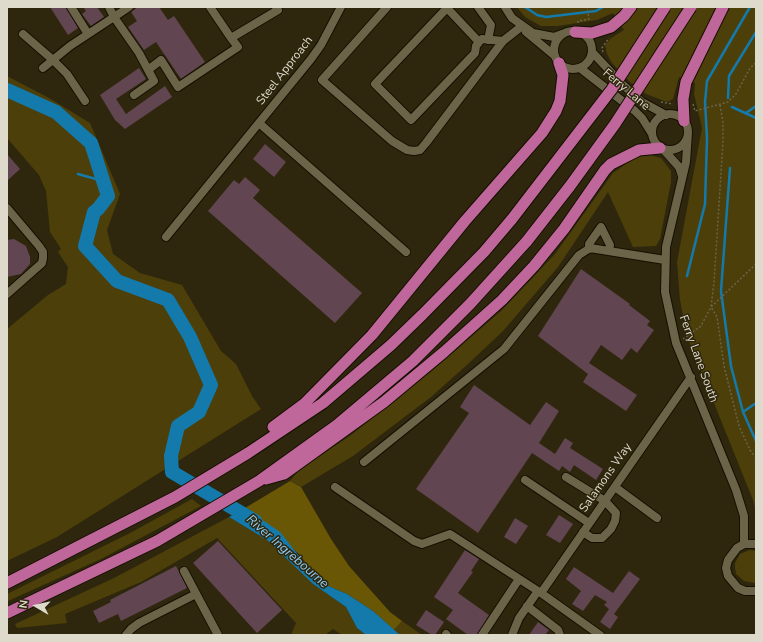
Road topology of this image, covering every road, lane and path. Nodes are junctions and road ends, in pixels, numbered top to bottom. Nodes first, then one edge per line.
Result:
1 (71, 7) edge
2 (109, 7) edge
3 (129, 7) edge
4 (210, 7) edge
5 (276, 7) edge
6 (340, 7) edge
7 (387, 7) edge
8 (478, 7) edge
9 (505, 7) edge
10 (631, 7) edge
11 (665, 7) edge
12 (691, 7) edge
13 (723, 7) edge
14 (587, 8) edge
15 (114, 17) junction
16 (522, 26) junction
17 (577, 28) junction
18 (23, 34) dead end
19 (88, 34) junction
20 (563, 34) junction
21 (231, 38) junction
22 (488, 40) junction
23 (503, 41) junction
24 (480, 42) junction
25 (592, 52) junction
26 (557, 59) junction
27 (53, 60) junction
28 (756, 63) edge
29 (43, 68) dead end
30 (580, 68) junction
31 (148, 70) junction
32 (134, 95) dead end
33 (85, 101) dead end
34 (691, 101) dead end
35 (720, 105) junction
36 (666, 115) junction
37 (684, 121) junction
38 (259, 123) junction
39 (688, 133) junction
40 (652, 134) junction
41 (662, 148) junction
42 (682, 177) junction
43 (7, 208) edge
44 (166, 237) dead end
45 (589, 249) junction
46 (609, 251) junction
47 (406, 252) dead end
48 (665, 260) junction
49 (756, 264) edge
50 (7, 294) edge
51 (711, 307) junction
52 (676, 343) junction
53 (691, 377) junction
54 (248, 453) junction
55 (756, 457) edge
56 (364, 462) dead end
57 (566, 477) dead end
58 (525, 480) dead end
59 (255, 484) junction
60 (335, 487) dead end
61 (615, 487) junction
62 (605, 501) junction
63 (657, 518) dead end
64 (589, 524) junction
65 (583, 532) junction
66 (744, 544) junction
67 (756, 544) edge
68 (184, 571) dead end
69 (519, 579) junction
70 (7, 583) edge
71 (756, 591) edge
72 (539, 592) junction
73 (196, 594) junction
74 (527, 606) junction
75 (7, 612) edge
76 (126, 635) edge
77 (218, 635) edge
78 (482, 635) edge
79 (512, 635) edge
80 (560, 635) edge
81 (600, 635) edge

1 - 19 street
2 - 15 street
3 - 15 street
4 - 21 street
5 - 21 street
6 - 38 street, Steel Approach
7 - 23 street
8 - 22 street
9 - 16 street
10 - 17 highway
11 - 54 highway, bridge
12 - 59 highway, bridge
13 - 37 highway
14 - 17 path
15 - 19 street
15 - 31 street
16 - 20 street
16 - 23 street
16 - 26 street
17 - 20 street
17 - 25 street
18 - 27 street
19 - 27 street
20 - 26 street
21 - 31 street
22 - 23 street
22 - 24 street
24 - 24 street
25 - 30 street
25 - 36 street, Ferry Lane
26 - 30 street
26 - 54 highway
27 - 29 street
27 - 33 street
28 - 35 path
30 - 40 street, Ferry Lane
31 - 32 street
34 - 35 path
35 - 51 path
36 - 37 street
36 - 40 street
37 - 39 street
38 - 44 street, Steel Approach
38 - 47 street
39 - 41 street
39 - 42 street, Ferry Lane South
40 - 41 street
41 - 42 street
41 - 59 highway
42 - 48 street, Ferry Lane South
43 - 50 street
45 - 46 street
45 - 46 street
45 - 56 street
46 - 48 street
48 - 52 street, Ferry Lane South
49 - 51 path
51 - 52 path
51 - 55 path
52 - 53 street, Ferry Lane South
53 - 61 street, Salamons Way
53 - 66 street, Ferry Lane South
54 - 70 highway
57 - 62 street
58 - 64 street
59 - 75 highway
60 - 69 street
61 - 62 street, Salamons Way
61 - 63 street
62 - 64 street, Salamons Way
62 - 65 street
64 - 65 street, Salamons Way
65 - 72 street, Salamons Way
66 - 67 street
66 - 71 street
68 - 73 street
69 - 72 street
69 - 78 street
72 - 74 street, Salamons Way
72 - 81 street
73 - 76 street
73 - 77 street
74 - 79 street, Salamons Way
74 - 80 street

